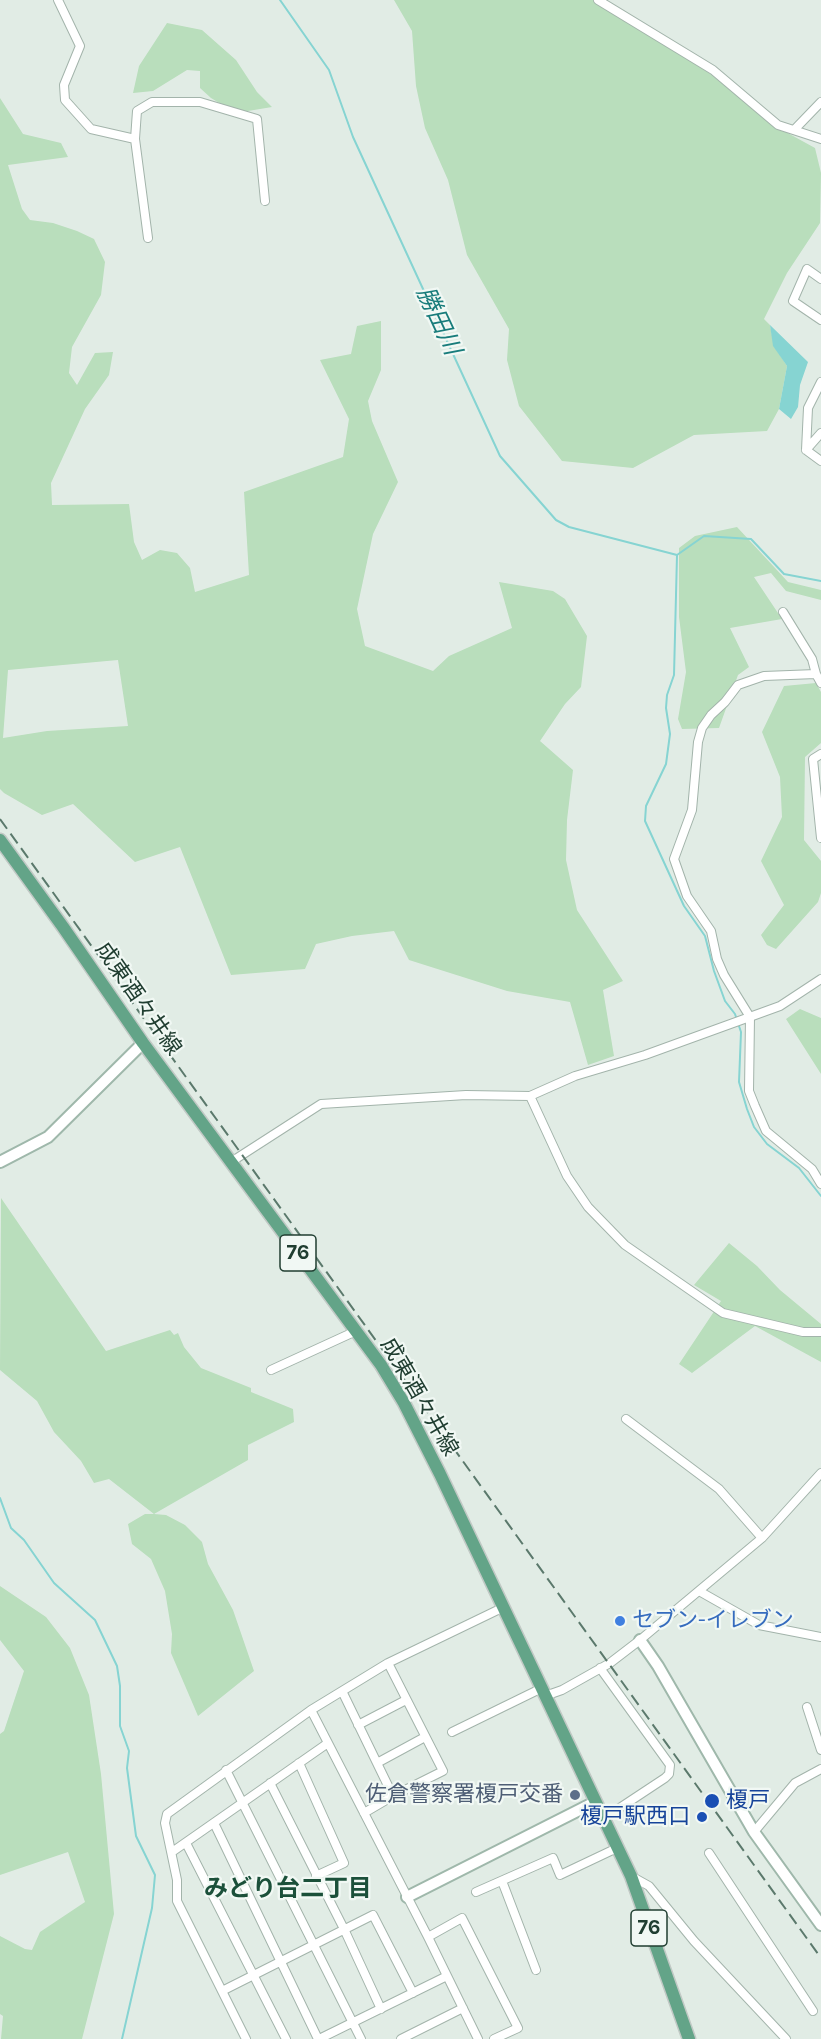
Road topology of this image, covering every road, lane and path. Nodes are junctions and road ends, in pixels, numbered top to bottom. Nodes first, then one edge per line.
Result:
1 (58, 0) edge
2 (598, 0) edge
3 (821, 102) edge
4 (794, 130) junction
5 (135, 139) junction
6 (821, 140) edge
7 (266, 201) dead end
8 (148, 238) dead end
9 (821, 279) edge
10 (821, 320) edge
11 (821, 382) edge
12 (821, 433) edge
13 (806, 450) junction
14 (821, 461) edge
15 (783, 612) dead end
16 (821, 656) edge
17 (812, 658) junction
18 (816, 674) junction
19 (821, 683) edge
20 (821, 754) edge
21 (821, 838) edge
22 (0, 840) edge
23 (821, 979) edge
24 (750, 1017) junction
25 (143, 1043) junction
26 (530, 1096) junction
27 (0, 1162) edge
28 (231, 1162) junction
29 (821, 1184) edge
30 (356, 1331) junction
31 (821, 1332) edge
32 (271, 1370) dead end
33 (626, 1419) dead end
34 (821, 1473) edge
35 (762, 1538) junction
36 (699, 1591) junction
37 (504, 1607) junction
38 (821, 1637) edge
39 (640, 1640) junction
40 (388, 1663) junction
41 (600, 1668) junction
42 (342, 1691) junction
43 (544, 1692) junction
44 (406, 1700) junction
45 (807, 1707) dead end
46 (311, 1710) junction
47 (358, 1725) junction
48 (452, 1732) dead end
49 (425, 1737) junction
50 (328, 1743) junction
51 (821, 1750) edge
52 (377, 1762) junction
53 (299, 1763) junction
54 (821, 1769) edge
55 (226, 1770) junction
56 (270, 1783) junction
57 (393, 1796) junction
58 (595, 1802) junction
59 (243, 1803) junction
60 (364, 1813) junction
61 (603, 1819) junction
62 (214, 1822) junction
63 (754, 1832) junction
64 (186, 1843) junction
65 (616, 1848) junction
66 (172, 1852) junction
67 (709, 1853) dead end
68 (316, 1876) junction
69 (631, 1876) junction
70 (502, 1881) junction
71 (476, 1892) dead end
72 (407, 1897) junction
73 (821, 1924) edge
74 (344, 1929) junction
75 (428, 1937) junction
76 (314, 1945) junction
77 (280, 1962) junction
78 (536, 1971) dead end
79 (253, 1976) junction
80 (447, 1976) junction
81 (222, 1991) junction
82 (413, 1993) junction
83 (463, 2008) junction
84 (381, 2009) junction
85 (813, 2011) dead end
86 (353, 2022) junction
87 (246, 2039) edge
88 (286, 2039) edge
89 (319, 2039) edge
90 (362, 2039) edge
91 (401, 2039) edge
92 (478, 2039) edge
93 (494, 2039) edge
94 (688, 2039) edge
95 (786, 2039) edge

1 - 5 street
2 - 4 street
3 - 4 street
4 - 6 street
5 - 7 street
5 - 8 street
9 - 10 street
11 - 13 street
12 - 13 street
13 - 14 street
15 - 17 street
16 - 17 street
17 - 18 street
18 - 19 street
18 - 24 street
20 - 21 street
22 - 25 main road, 成東酒々井線 / 76
23 - 24 street
24 - 26 street
24 - 29 street
25 - 27 street
25 - 28 main road, 成東酒々井線 / 76
26 - 28 street
26 - 31 street
28 - 30 main road, 成東酒々井線 / 76
30 - 32 street
30 - 37 main road, 成東酒々井線 / 76
33 - 35 street
34 - 35 street
35 - 36 street
36 - 38 street
36 - 39 street
37 - 40 street
37 - 43 main road, 成東酒々井線 / 76
39 - 41 street
39 - 63 street
40 - 42 street
40 - 44 street
41 - 43 street
41 - 61 street
42 - 46 street
42 - 47 street
43 - 48 street
43 - 58 main road, 成東酒々井線 / 76
44 - 47 street
44 - 49 street
45 - 51 street
46 - 50 street
46 - 55 street
47 - 52 street
49 - 52 street
49 - 57 street
50 - 53 street
50 - 60 street
52 - 57 street
53 - 56 street
53 - 68 street
54 - 63 street
55 - 59 street
55 - 66 street
56 - 59 street
56 - 68 street
57 - 60 street
58 - 61 main road, 成東酒々井線 / 76
58 - 72 street
59 - 62 street
59 - 76 street
60 - 72 street
61 - 65 main road, 成東酒々井線 / 76
62 - 64 street
62 - 77 street
63 - 73 street
64 - 66 street
64 - 79 street
65 - 69 main road, 成東酒々井線 / 76
65 - 70 street
66 - 81 street
67 - 85 street
68 - 74 street
69 - 94 main road, 成東酒々井線 / 76
69 - 95 street
70 - 71 street
70 - 78 street
72 - 75 street
74 - 76 street
74 - 82 street
74 - 84 street
75 - 80 street
75 - 93 street
76 - 77 street
76 - 86 street
77 - 79 street
77 - 89 street
79 - 81 street
79 - 88 street
80 - 82 street
80 - 83 street
81 - 87 street
82 - 84 street
83 - 91 street
83 - 92 street
84 - 86 street
86 - 89 street
86 - 90 street

